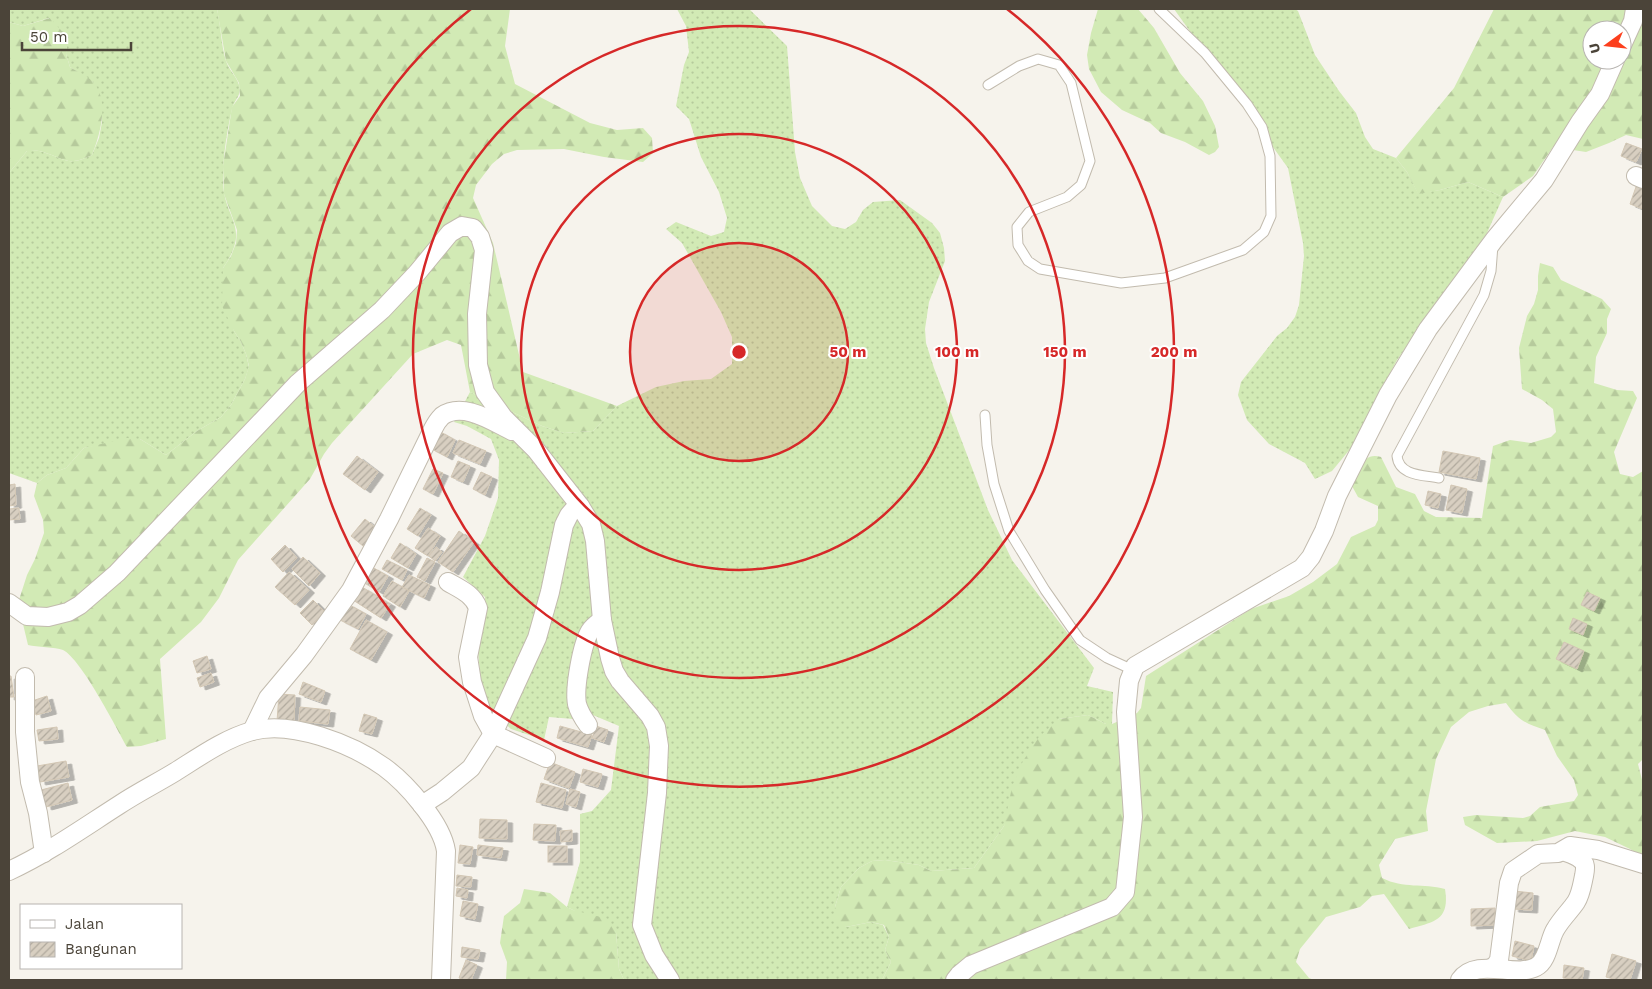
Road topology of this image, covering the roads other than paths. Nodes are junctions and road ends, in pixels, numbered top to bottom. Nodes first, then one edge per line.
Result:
1 (1159, 9) edge
2 (1635, 9) edge
3 (1632, 23) edge
4 (1611, 70) edge
5 (988, 86) dead end
6 (1494, 240) junction
7 (985, 415) dead end
8 (522, 436) junction
9 (1439, 478) dead end
10 (580, 506) junction
11 (448, 582) dead end
12 (9, 603) edge
13 (602, 620) junction
14 (1134, 670) junction
15 (25, 677) dead end
16 (588, 725) dead end
17 (252, 731) junction
18 (493, 734) junction
19 (546, 758) dead end
20 (422, 805) junction
21 (1563, 851) junction
22 (44, 853) junction
23 (1643, 864) edge
24 (9, 871) edge
25 (1490, 968) junction
26 (441, 980) edge
27 (670, 980) edge
28 (955, 980) edge
29 (1460, 980) edge

1 - 5 lane
2 - 3 street
4 - 6 street
6 - 9 lane
6 - 14 street
7 - 14 lane
8 - 10 street
8 - 12 street
8 - 17 street
10 - 13 street
10 - 18 street
11 - 18 street
13 - 16 street
13 - 27 street
14 - 28 street
15 - 22 street
17 - 20 street
17 - 22 street
18 - 19 street
18 - 20 street
20 - 26 street
21 - 23 street
21 - 25 street
21 - 25 street
22 - 24 street
25 - 29 street

